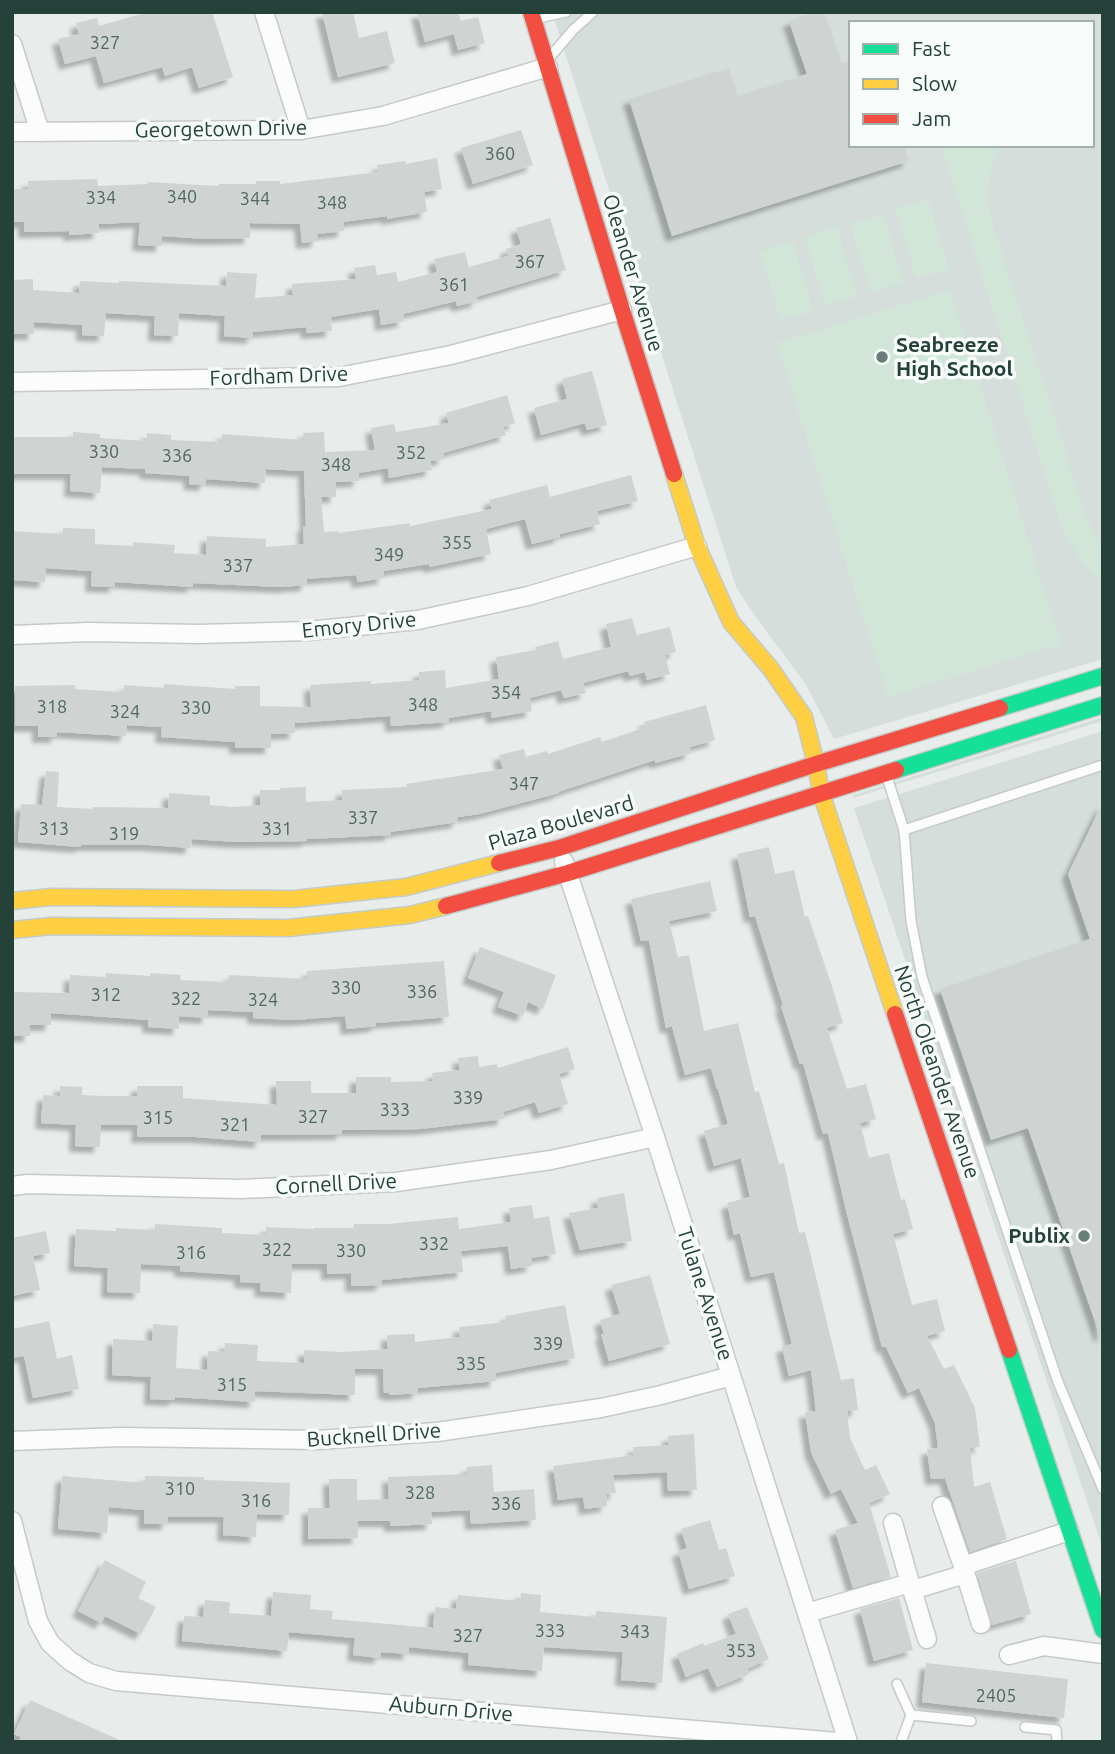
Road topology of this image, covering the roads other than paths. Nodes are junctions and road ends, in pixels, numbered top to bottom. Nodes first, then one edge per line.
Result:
1 (264, 12) edge
2 (566, 12) edge
3 (593, 12) edge
4 (532, 16) edge
5 (12, 44) edge
6 (547, 64) junction
7 (301, 130) junction
8 (12, 132) edge
9 (40, 132) junction
10 (622, 310) junction
11 (12, 382) edge
12 (697, 546) junction
13 (12, 635) edge
14 (1103, 676) edge
15 (1103, 705) edge
16 (816, 764) junction
17 (1103, 765) edge
18 (885, 773) junction
19 (821, 793) junction
20 (904, 830) junction
21 (559, 848) junction
22 (568, 873) junction
23 (12, 901) edge
24 (12, 930) edge
25 (655, 1137) junction
26 (12, 1186) edge
27 (731, 1376) junction
28 (12, 1441) edge
29 (1103, 1489) edge
30 (942, 1506) dead end
31 (12, 1521) edge
32 (893, 1523) dead end
33 (1069, 1531) junction
34 (964, 1570) junction
35 (911, 1586) junction
36 (807, 1613) junction
37 (981, 1624) dead end
38 (1103, 1630) edge
39 (927, 1639) dead end
40 (1103, 1654) edge
41 (1009, 1655) dead end
42 (897, 1684) dead end
43 (911, 1715) junction
44 (971, 1721) dead end
45 (1025, 1727) dead end
46 (837, 1742) edge
47 (848, 1742) edge
48 (901, 1742) edge
49 (1057, 1742) edge

1 - 7 street
2 - 4 lane
3 - 6 lane
4 - 6 street, Oleander Avenue
5 - 9 street
6 - 7 street, Georgetown Drive
6 - 10 street, Oleander Avenue
7 - 9 street, Georgetown Drive
8 - 9 street, Georgetown Drive
10 - 11 street, Fordham Drive
10 - 12 street, Oleander Avenue
12 - 13 street, Emory Drive
12 - 16 street, North Oleander Avenue
14 - 16 street, Plaza Boulevard
15 - 18 street
16 - 19 street, North Oleander Avenue
16 - 21 street, Plaza Boulevard
17 - 20 lane
18 - 19 street
18 - 20 lane
19 - 22 street
19 - 33 street, North Oleander Avenue
20 - 29 lane
21 - 22 street, Tulane Avenue
21 - 23 street, Plaza Boulevard
22 - 24 street
22 - 25 street, Tulane Avenue
25 - 26 street, Cornell Drive
25 - 27 street, Tulane Avenue
27 - 28 street, Bucknell Drive
27 - 36 street, Tulane Avenue
30 - 34 street
31 - 46 street, Auburn Drive
32 - 35 street
33 - 34 street
33 - 38 street, North Oleander Avenue
34 - 35 street
34 - 37 street
35 - 36 street
35 - 39 street
36 - 47 street, Tulane Avenue
40 - 41 street
42 - 43 lane
43 - 44 lane
43 - 48 lane
45 - 49 lane

